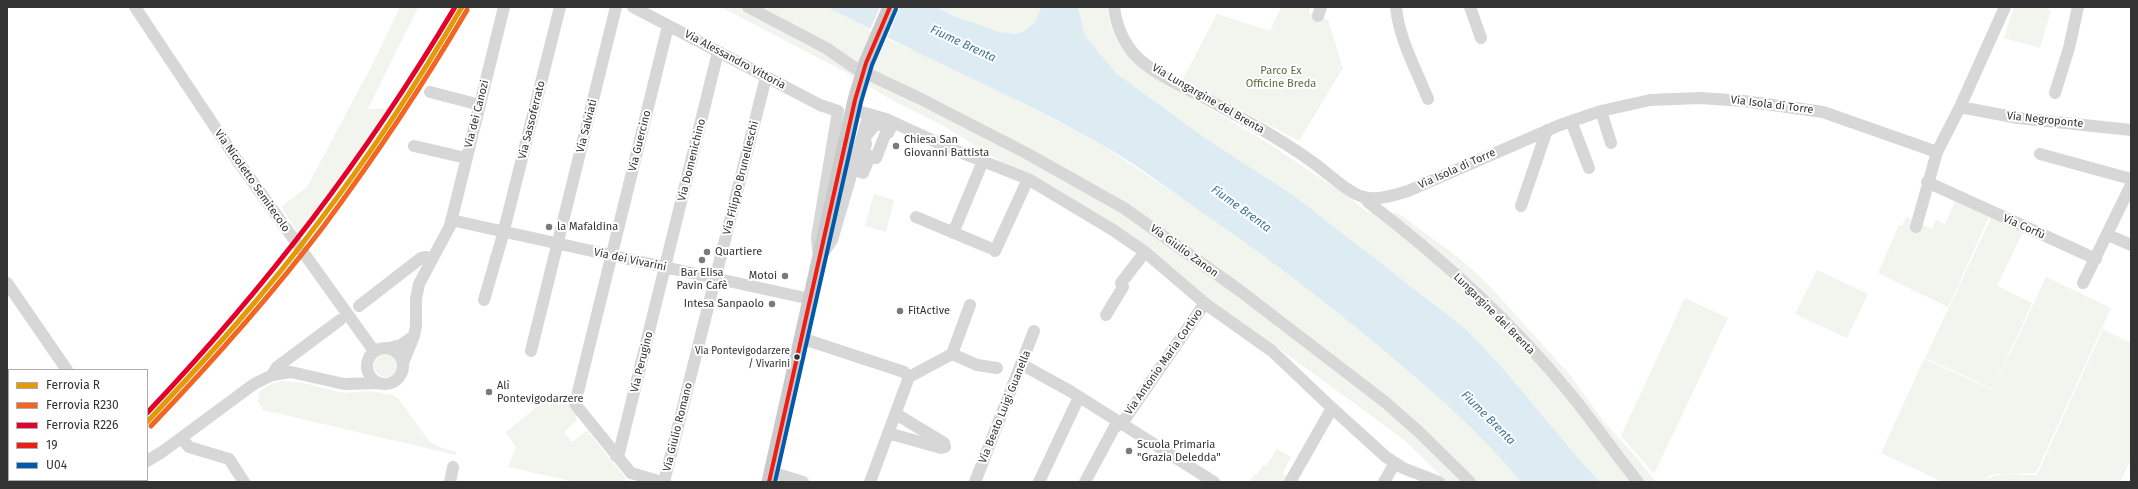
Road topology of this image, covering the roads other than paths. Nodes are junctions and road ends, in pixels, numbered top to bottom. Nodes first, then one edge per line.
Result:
1 (135, 7) edge
2 (504, 7) edge
3 (560, 7) edge
4 (616, 7) edge
5 (633, 7) edge
6 (748, 7) edge
7 (890, 7) edge
8 (1114, 7) edge
9 (1396, 7) edge
10 (1470, 7) edge
11 (2005, 7) edge
12 (2078, 7) edge
13 (668, 26) junction
14 (1481, 38) dead end
15 (720, 53) junction
16 (865, 68) junction
17 (766, 77) junction
18 (430, 92) dead end
19 (2056, 93) dead end
20 (1428, 99) dead end
21 (480, 105) junction
22 (1960, 107) junction
23 (1601, 110) junction
24 (853, 111) junction
25 (886, 119) junction
26 (1571, 121) junction
27 (866, 130) junction
28 (1547, 130) junction
29 (2131, 130) edge
30 (1611, 143) dead end
31 (414, 146) dead end
32 (1937, 152) junction
33 (2040, 154) dead end
34 (466, 158) junction
35 (983, 161) junction
36 (1589, 168) dead end
37 (1326, 171) joint
38 (2131, 178) edge
39 (1028, 179) junction
40 (1928, 182) junction
41 (2131, 185) edge
42 (1365, 197) junction
43 (1522, 206) dead end
44 (916, 217) dead end
45 (451, 220) junction
46 (1916, 227) dead end
47 (504, 233) junction
48 (953, 233) junction
49 (2108, 235) junction
50 (557, 244) junction
51 (2131, 246) edge
52 (1145, 252) junction
53 (612, 256) junction
54 (820, 258) junction
55 (2096, 258) junction
56 (431, 260) junction
57 (666, 268) junction
58 (716, 279) junction
59 (7, 283) edge
60 (2083, 283) dead end
61 (810, 299) junction
62 (484, 300) dead end
63 (1205, 303) junction
64 (359, 306) dead end
65 (970, 306) dead end
66 (1106, 315) dead end
67 (340, 320) dead end
68 (1034, 331) dead end
69 (414, 336) junction
70 (801, 338) junction
71 (389, 348) junction
72 (374, 351) junction
73 (531, 351) dead end
74 (952, 354) junction
75 (403, 363) junction
76 (1021, 364) junction
77 (367, 367) junction
78 (997, 368) dead end
79 (66, 369) edge
80 (272, 375) junction
81 (909, 377) junction
82 (379, 383) junction
83 (352, 384) junction
84 (1079, 397) junction
85 (1332, 408) junction
86 (896, 414) junction
87 (1120, 423) junction
88 (888, 433) junction
89 (181, 438) junction
90 (616, 456) junction
91 (148, 460) edge
92 (1395, 463) junction
93 (453, 467) dead end
94 (1412, 472) junction
95 (770, 477) edge
96 (244, 482) edge
97 (450, 482) edge
98 (663, 482) edge
99 (804, 482) edge
100 (870, 482) edge
101 (975, 482) edge
102 (1039, 482) edge
103 (1085, 482) edge
104 (1214, 482) edge
105 (1290, 482) edge
106 (1384, 482) edge
107 (1420, 482) edge
108 (1439, 482) edge
109 (1470, 482) edge
110 (1638, 482) edge

1 - 72 street, Via Nicoletto Semitecolo
2 - 21 street, Via dei Canozi
3 - 47 street, Via Sassoferrato
4 - 50 street, Via Salviati
5 - 13 street, Via Alessandro Vittoria
6 - 16 street, Via Giulio Zanon
7 - 16 main road
8 - 37 street, Via Lungargine del Brenta
9 - 20 street
10 - 14 street
11 - 22 street
12 - 19 street
13 - 15 street, Via Alessandro Vittoria
13 - 53 street, Via Guercino
15 - 17 street, Via Alessandro Vittoria
15 - 57 street, Via Domenichino
16 - 54 main road
16 - 109 street, Via Giulio Zanon
17 - 24 street, Via Alessandro Vittoria
17 - 58 street, Via Filippo Brunelleschi
18 - 21 street
21 - 34 street, Via dei Canozi
22 - 29 street, Via Negroponte
22 - 32 street
23 - 26 street, Via Isola di Torre
23 - 30 street
23 - 32 street, Via Isola di Torre
24 - 25 street
24 - 27 street
24 - 54 street
25 - 27 street
25 - 35 street
26 - 28 street, Via Isola di Torre
26 - 36 street
27 - 54 street
28 - 42 street, Via Isola di Torre
28 - 43 street
31 - 34 street
32 - 40 street
33 - 38 street
34 - 45 street, Via dei Canozi
35 - 39 street
35 - 48 street
37 - 42 street, Lungargine del Brenta
39 - 48 street
39 - 52 street
40 - 46 street
40 - 55 street, Via Corfù
41 - 49 street
42 - 110 street, Lungargine del Brenta
44 - 48 street
45 - 47 street, Via dei Vivarini
45 - 56 street, Via dei Canozi
47 - 50 street, Via dei Vivarini
47 - 62 street, Via Sassoferrato
49 - 51 street
49 - 55 street
50 - 53 street, Via dei Vivarini
50 - 73 street, Via Salviati
52 - 63 street
52 - 66 street
53 - 57 street, Via dei Vivarini
53 - 90 street, Via Guercino
54 - 61 main road
55 - 60 street
56 - 64 street
56 - 69 street, Via dei Canozi
57 - 58 street, Via dei Vivarini
57 - 90 street, Via Perugino
58 - 61 street, Via dei Vivarini
58 - 98 street, Via Giulio Romano
59 - 79 street
61 - 70 main road
63 - 85 street
63 - 87 street, Via Antonio Maria Cortivo
65 - 74 street
67 - 80 street
68 - 76 street, Via Beato Luigi Guanella
69 - 71 street
69 - 75 street, Via dei Canozi
70 - 81 street
70 - 95 main road
71 - 72 street
71 - 75 street
72 - 77 street
74 - 78 street
74 - 81 street
75 - 82 street
76 - 84 street
76 - 101 street, Via Beato Luigi Guanella
77 - 82 street
77 - 83 street
80 - 83 street
80 - 89 street
81 - 86 street
82 - 83 street
84 - 87 street
84 - 102 street
85 - 92 street
85 - 105 street
86 - 88 street
86 - 88 street
87 - 103 street, Via Antonio Maria Cortivo
87 - 104 street
88 - 100 street
89 - 91 street
89 - 96 street
90 - 98 street
92 - 94 street
92 - 106 street
93 - 97 street
94 - 107 street
94 - 108 street
95 - 99 street

